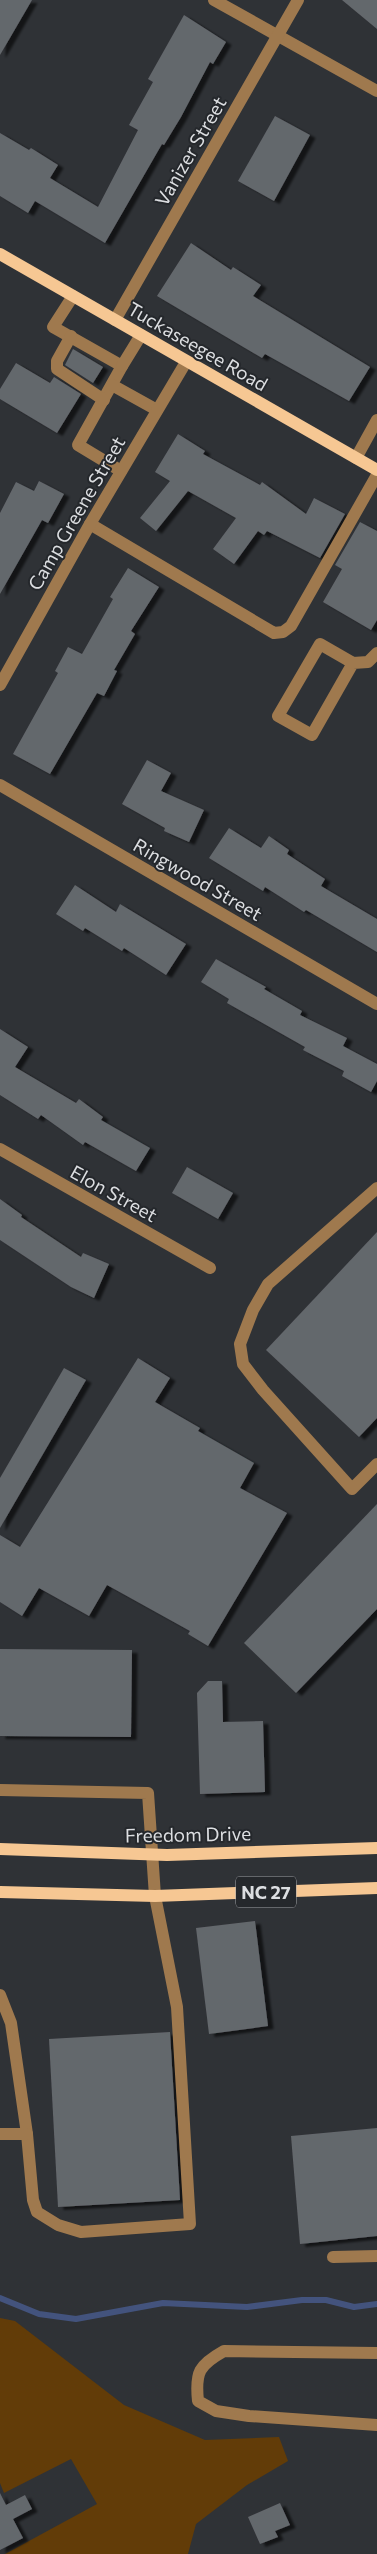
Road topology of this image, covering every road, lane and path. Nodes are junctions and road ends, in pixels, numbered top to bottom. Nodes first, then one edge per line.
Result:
1 (214, 0) edge
2 (298, 0) edge
3 (278, 36) junction
4 (377, 91) edge
5 (0, 254) edge
6 (73, 296) junction
7 (115, 320) junction
8 (141, 335) junction
9 (71, 336) junction
10 (186, 362) junction
11 (122, 366) junction
12 (112, 385) junction
13 (104, 400) junction
14 (158, 410) junction
15 (377, 420) edge
16 (356, 458) junction
17 (377, 470) edge
18 (122, 471) junction
19 (377, 475) edge
20 (90, 524) junction
21 (377, 653) edge
22 (353, 663) junction
23 (0, 685) edge
24 (0, 785) edge
25 (377, 1004) edge
26 (0, 1150) edge
27 (377, 1188) edge
28 (210, 1268) dead end
29 (377, 1464) edge
30 (0, 1790) edge
31 (377, 1848) edge
32 (0, 1849) edge
33 (152, 1855) junction
34 (377, 1888) edge
35 (0, 1892) edge
36 (155, 1896) junction
37 (0, 1994) edge
38 (0, 2134) edge
39 (27, 2134) junction
40 (377, 2256) edge
41 (333, 2257) dead end
42 (377, 2353) edge
43 (377, 2425) edge

1 - 3 street
2 - 3 street, Vanizer Street
3 - 4 street
3 - 7 street, Vanizer Street
5 - 6 main road, Tuckaseegee Road
6 - 7 main road, Tuckaseegee Road
6 - 9 street
7 - 8 main road, Tuckaseegee Road
8 - 10 main road, Tuckaseegee Road
8 - 11 street
9 - 11 street
9 - 13 street
10 - 14 street, Camp Greene Street
10 - 16 main road, Tuckaseegee Road
11 - 12 street
12 - 13 street
12 - 14 street
13 - 18 street
14 - 18 street, Camp Greene Street
15 - 16 street
16 - 17 main road, Tuckaseegee Road
18 - 20 street, Camp Greene Street
19 - 20 street
20 - 23 street, Camp Greene Street
21 - 22 street
22 - 22 street
24 - 25 street, Ringwood Street
26 - 28 street, Elon Street
27 - 29 street
30 - 33 street
31 - 33 main road, Freedom Drive / NC 27
32 - 33 main road, Freedom Drive / NC 27
33 - 36 street
34 - 36 main road, NC 27
35 - 36 main road, NC 27
36 - 39 street
37 - 39 street
38 - 39 street
40 - 41 street
42 - 43 street

